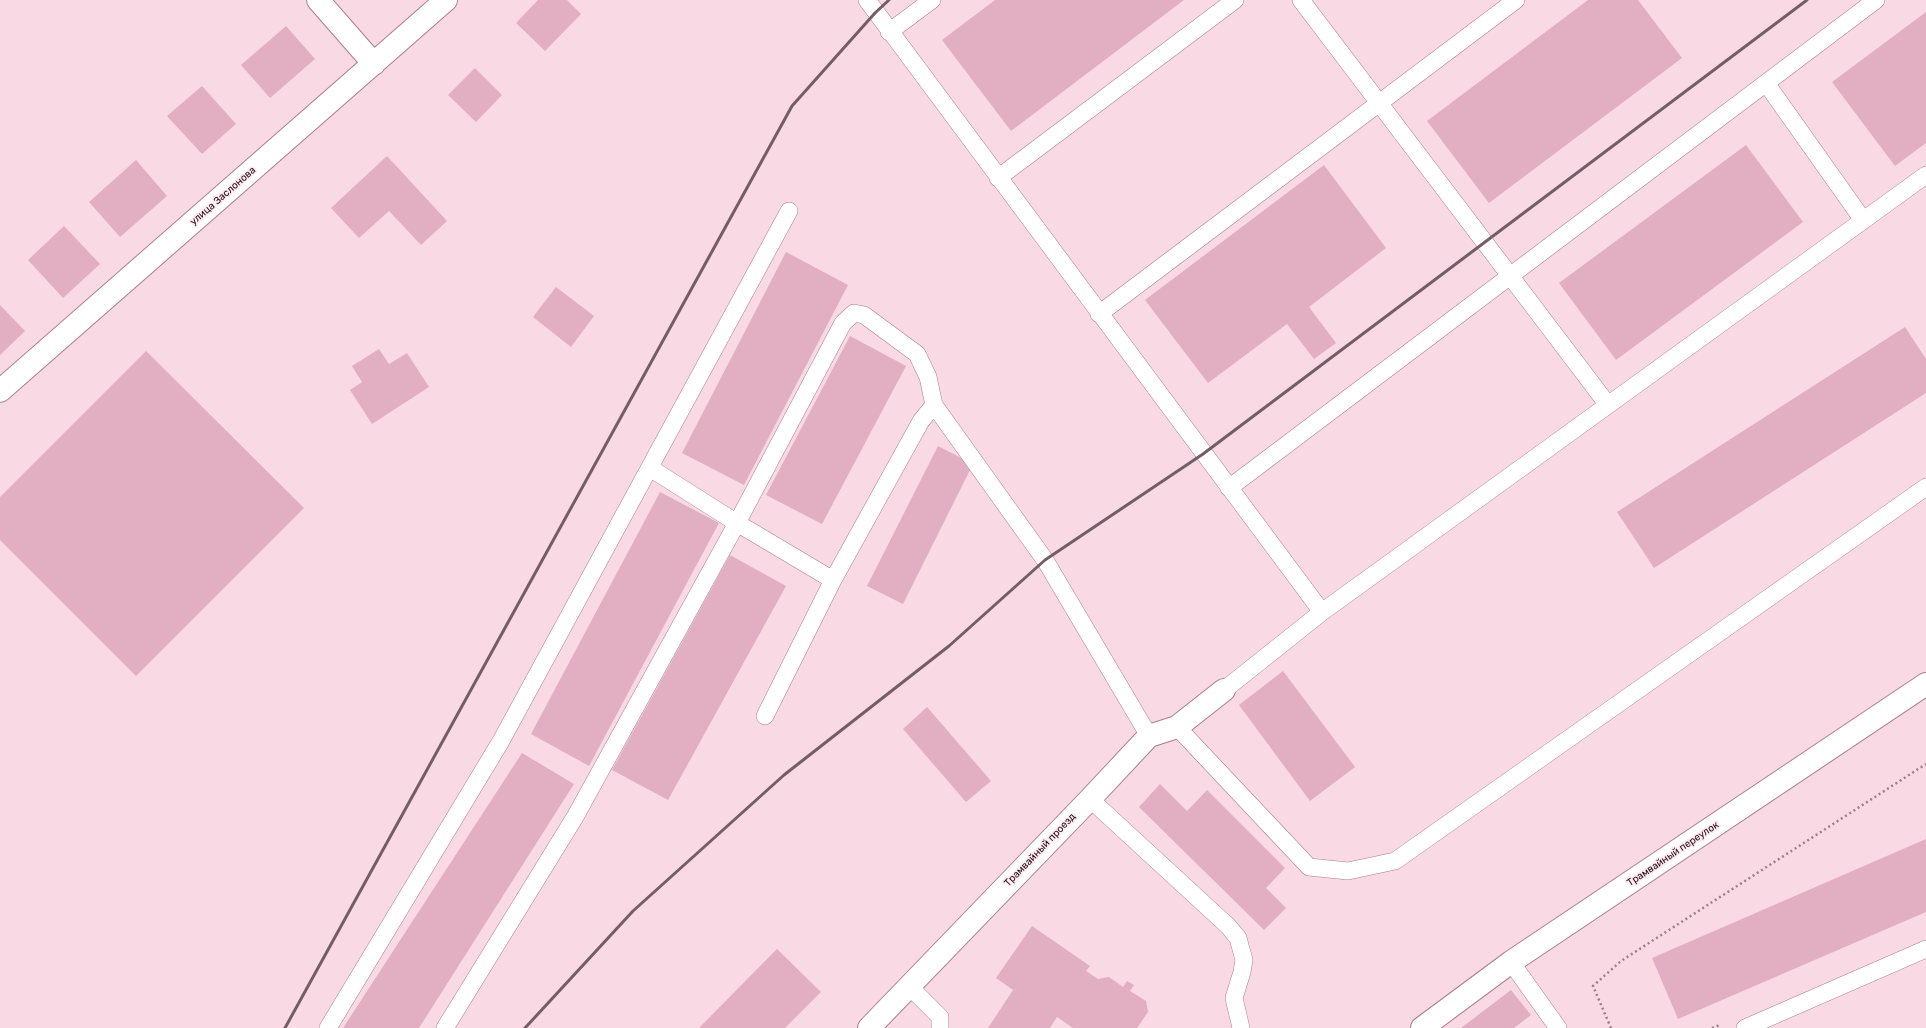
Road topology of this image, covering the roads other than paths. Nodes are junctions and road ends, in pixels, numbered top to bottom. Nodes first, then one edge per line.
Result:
1 (318, 0) edge
2 (446, 0) edge
3 (866, 0) edge
4 (932, 0) edge
5 (1235, 0) edge
6 (1302, 0) edge
7 (1516, 0) edge
8 (1876, 0) edge
9 (889, 32) junction
10 (374, 64) junction
11 (1766, 83) junction
12 (1380, 103) junction
13 (1926, 175) edge
14 (998, 178) junction
15 (789, 211) dead end
16 (1863, 220) junction
17 (1510, 276) junction
18 (1099, 314) junction
19 (0, 391) edge
20 (934, 405) junction
21 (1608, 405) junction
22 (650, 468) junction
23 (1926, 487) edge
24 (1229, 488) junction
25 (737, 523) junction
26 (833, 580) junction
27 (1322, 612) junction
28 (1926, 684) edge
29 (1224, 690) joint
30 (765, 716) dead end
31 (1177, 728) junction
32 (1149, 736) junction
33 (1090, 799) junction
34 (1926, 949) edge
35 (1511, 962) junction
36 (909, 986) junction
37 (1552, 1026) edge
38 (328, 1028) edge
39 (445, 1028) edge
40 (869, 1028) edge
41 (940, 1028) edge
42 (1241, 1028) edge
43 (1422, 1028) edge
44 (1745, 1028) edge

1 - 10 street
2 - 10 street, улица Заслонова
3 - 9 lane
4 - 9 lane
5 - 14 lane
6 - 12 lane
7 - 12 lane
8 - 11 lane
9 - 14 lane
10 - 19 street, улица Заслонова
11 - 16 lane
11 - 17 lane
12 - 17 lane
12 - 18 lane
13 - 16 lane
14 - 18 lane
15 - 22 lane
16 - 21 lane
17 - 21 lane
17 - 24 lane
18 - 24 lane
20 - 25 lane
20 - 26 lane
20 - 32 lane
21 - 27 lane
22 - 25 lane
22 - 38 lane
23 - 31 lane
24 - 27 lane
25 - 26 lane
25 - 39 lane
26 - 30 lane
27 - 29 lane
28 - 35 street, Трамвайный переулок
29 - 31 street
31 - 32 street
32 - 33 street, Трамвайный проезд
33 - 36 street, Трамвайный проезд
33 - 42 lane
34 - 44 lane
35 - 37 lane
35 - 43 street, Трамвайный переулок
36 - 40 street, Трамвайный проезд
36 - 41 lane

